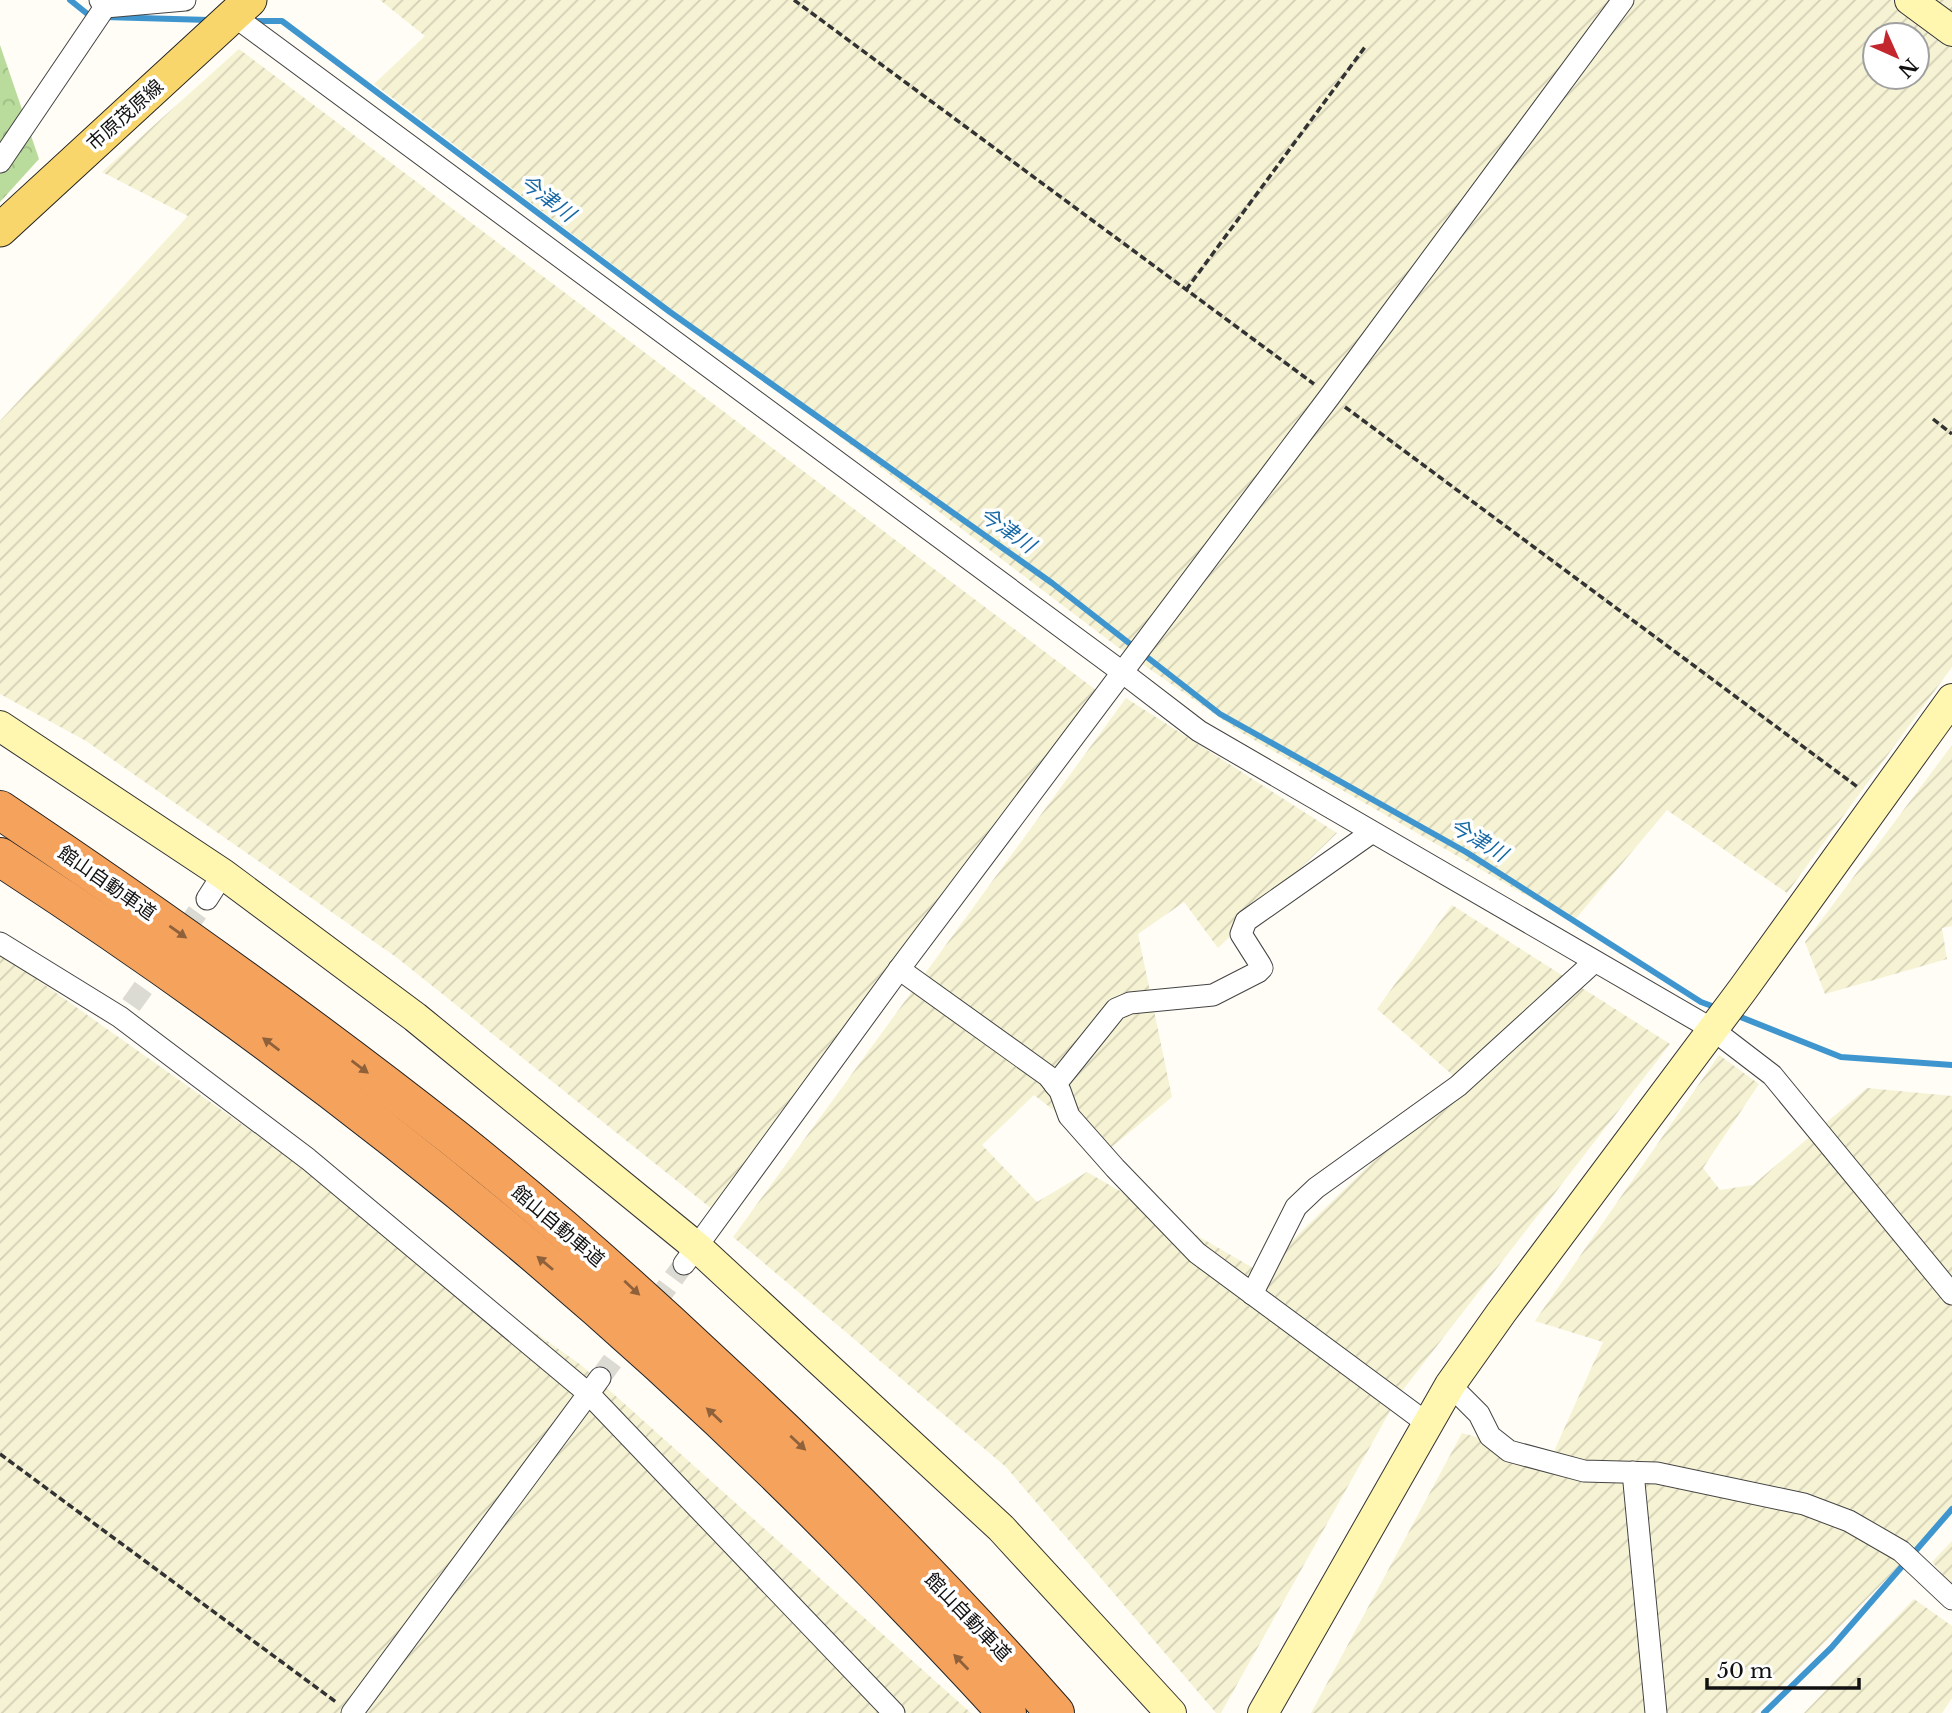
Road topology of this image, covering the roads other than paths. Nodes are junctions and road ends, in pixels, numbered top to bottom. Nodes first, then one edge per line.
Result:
1 (185, 0) edge
2 (1623, 0) edge
3 (1910, 0) edge
4 (103, 3) edge
5 (233, 16) edge
6 (1952, 31) edge
7 (0, 162) edge
8 (0, 230) edge
9 (1122, 672) junction
10 (1952, 699) edge
11 (0, 726) edge
12 (1941, 730) edge
13 (0, 810) edge
14 (1371, 833) junction
15 (0, 857) edge
16 (223, 874) junction
17 (207, 899) tunnel mouth
18 (0, 943) edge
19 (1594, 962) junction
20 (899, 969) junction
21 (1712, 1029) junction
22 (1055, 1085) junction
23 (691, 1256) junction
24 (1252, 1294) junction
25 (1952, 1294) edge
26 (1450, 1385) junction
27 (595, 1386) junction
28 (1428, 1424) junction
29 (1633, 1472) junction
30 (1952, 1599) edge
31 (345, 1709) edge
32 (894, 1713) edge
33 (1007, 1713) edge
34 (1055, 1713) edge
35 (1171, 1713) edge
36 (1263, 1713) edge
37 (1656, 1713) edge

1 - 4 street
2 - 9 street
3 - 6 street
4 - 7 street
5 - 8 main road, 市原茂原線
5 - 9 street
9 - 14 street
9 - 20 street
10 - 12 street
11 - 16 street
12 - 21 street
13 -> 34 highway, 館山自動車道
14 - 19 street
14 - 22 street
33 -> 15 highway, 館山自動車道
16 - 17 street
16 - 23 street
18 - 27 street
19 - 21 street
19 - 24 street
20 - 22 street
20 - 23 street
21 - 25 street
21 - 26 street
22 - 24 street
23 - 35 street
24 - 28 street
26 - 28 street
26 - 29 street
27 - 31 street
27 - 32 street
28 - 36 street
29 - 30 street
29 - 37 street

